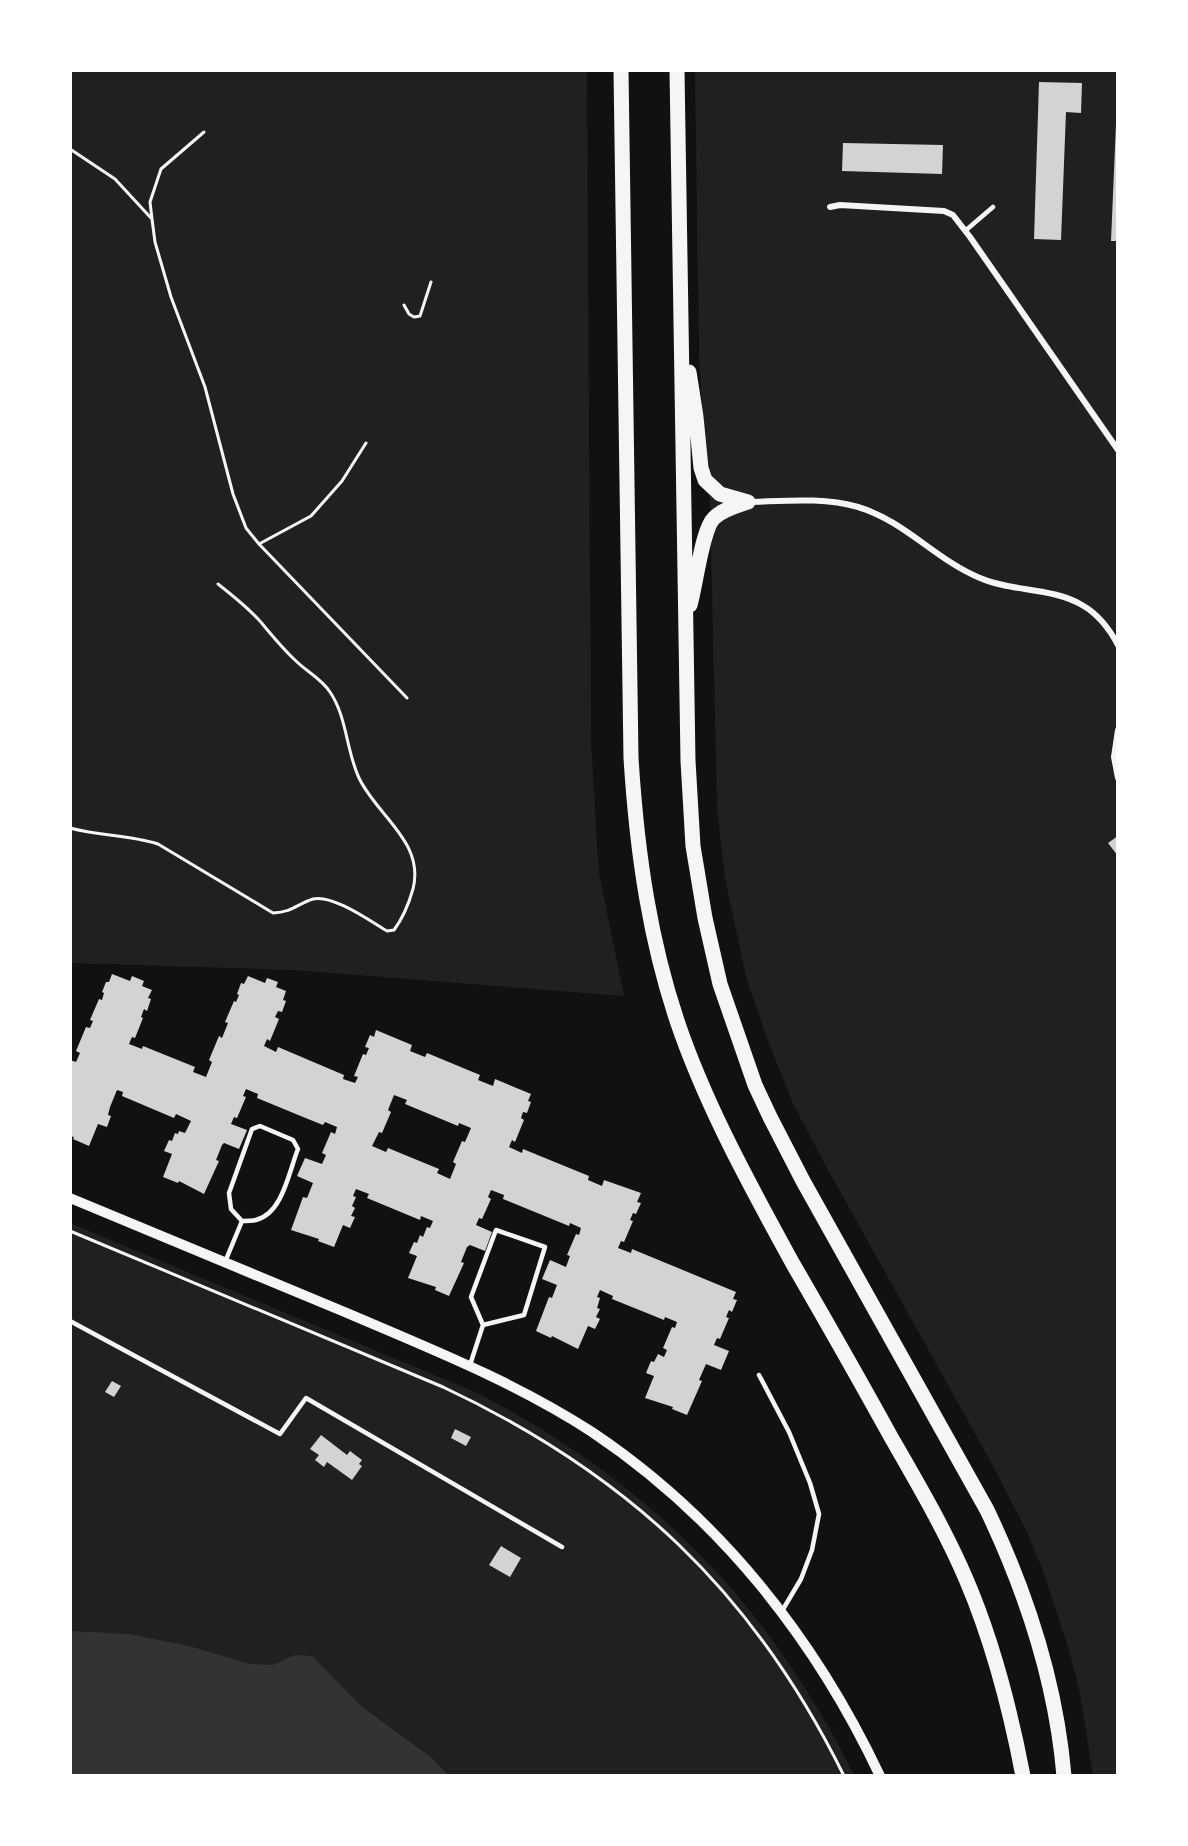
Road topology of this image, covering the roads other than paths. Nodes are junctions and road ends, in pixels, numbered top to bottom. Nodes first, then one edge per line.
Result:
1 (621, 70) edge
2 (677, 70) edge
3 (830, 207) dead end
4 (993, 207) dead end
5 (965, 231) junction
6 (680, 313) junction
7 (1118, 450) edge
8 (748, 502) junction
9 (685, 622) junction
10 (1115, 634) edge
11 (1118, 645) edge
12 (1118, 730) edge
13 (1118, 778) edge
14 (70, 1198) edge
15 (242, 1221) junction
16 (225, 1263) junction
17 (70, 1322) edge
18 (483, 1325) junction
19 (470, 1365) junction
20 (759, 1375) dead end
21 (562, 1547) dead end
22 (782, 1611) junction
23 (1017, 1743) junction
24 (880, 1776) edge
25 (1015, 1776) edge
26 (1023, 1776) edge
27 (1064, 1776) edge

1 - 23 main road
2 - 6 main road
3 - 5 street
4 - 5 lane
5 - 7 street
6 - 8 main road
6 - 9 main road
8 - 9 main road
8 - 10 street
9 - 27 main road
10 - 11 street
12 - 13 street
14 - 16 street
15 - 15 lane
15 - 16 lane
16 - 19 street
17 - 21 lane
18 - 18 lane
18 - 19 lane
19 - 22 street
20 - 22 lane
22 - 24 street
23 - 25 main road
23 - 26 main road

